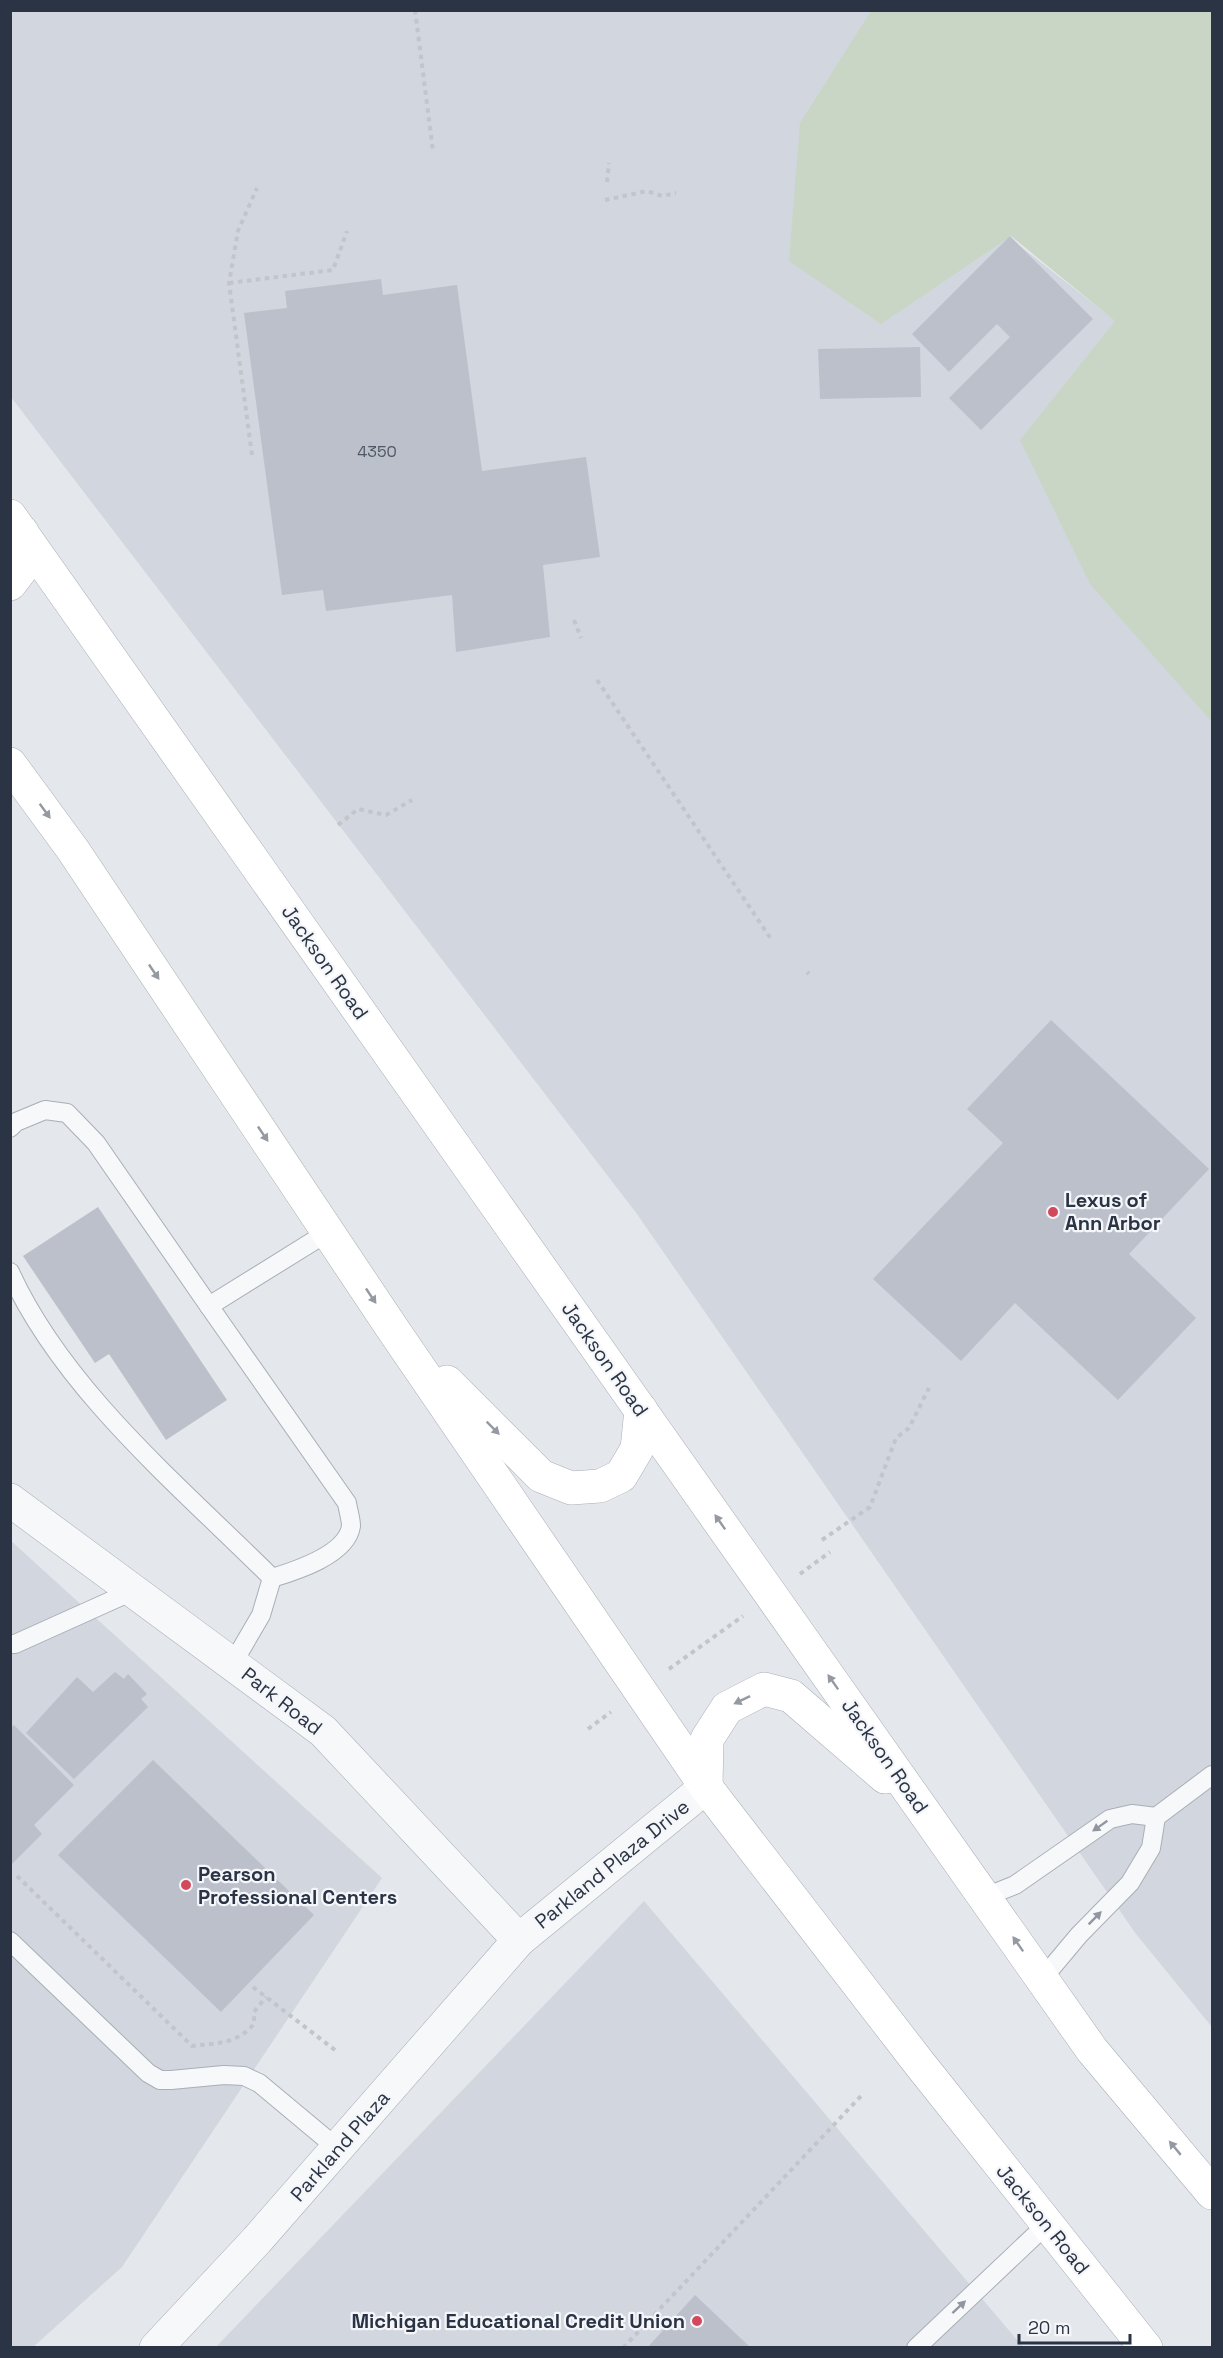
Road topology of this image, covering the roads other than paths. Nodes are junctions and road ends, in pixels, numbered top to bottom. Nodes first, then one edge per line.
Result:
1 (16, 524) edge
2 (10, 584) edge
3 (10, 764) edge
4 (10, 1128) edge
5 (328, 1232) junction
6 (10, 1272) edge
7 (209, 1306) junction
8 (392, 1328) junction
9 (641, 1410) junction
10 (10, 1500) edge
11 (272, 1578) junction
12 (135, 1590) junction
13 (10, 1644) edge
14 (233, 1663) junction
15 (1212, 1775) edge
16 (706, 1787) junction
17 (923, 1810) junction
18 (1156, 1817) junction
19 (985, 1897) junction
20 (519, 1940) junction
21 (10, 1941) edge
22 (1042, 1978) junction
23 (337, 2148) junction
24 (1212, 2193) edge
25 (1047, 2224) junction
26 (156, 2348) edge
27 (916, 2348) edge
28 (1146, 2348) edge

1 - 2 main road
1 - 9 main road, Jackson Road
3 -> 5 main road, Jackson Road
4 - 7 lane
5 - 7 lane
5 -> 8 main road, Jackson Road
6 - 11 lane
7 - 11 lane
8 -> 9 main road
8 - 16 main road, Jackson Road
17 -> 9 main road, Jackson Road
10 - 12 street, Park Road
11 - 14 lane
12 - 13 lane
12 - 14 street, Park Road
14 - 20 street, Park Road
15 - 18 lane
17 -> 16 main road
16 - 20 street, Parkland Plaza Drive
16 - 25 main road, Jackson Road
17 - 19 main road, Jackson Road
18 -> 19 lane
22 -> 18 lane
22 -> 19 main road, Jackson Road
20 - 23 street, Parkland Plaza
21 - 23 lane
24 -> 22 main road, Jackson Road
23 - 26 street, Parkland Plaza
27 -> 25 lane
25 - 28 main road, Jackson Road

